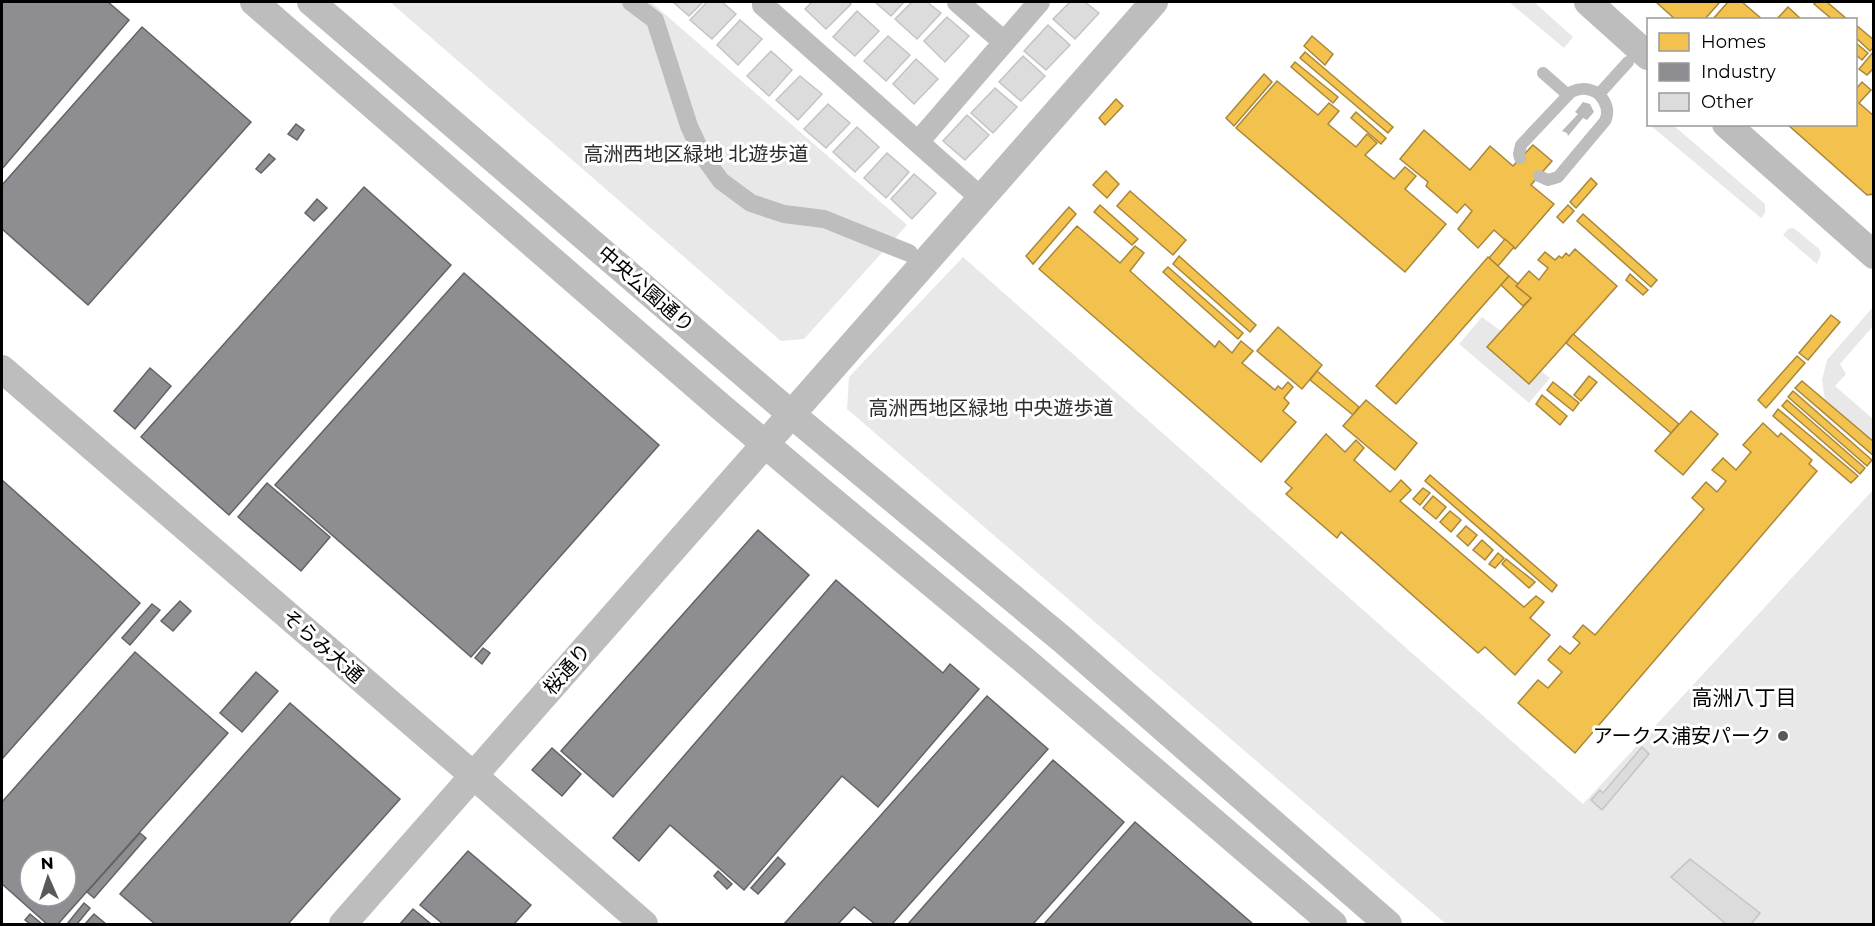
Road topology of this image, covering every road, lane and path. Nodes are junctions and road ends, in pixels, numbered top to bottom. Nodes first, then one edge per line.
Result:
1 (254, 2) edge
2 (311, 2) edge
3 (763, 2) edge
4 (958, 2) edge
5 (1039, 2) edge
6 (1154, 2) edge
7 (1588, 2) edge
8 (642, 4) edge
9 (1004, 42) junction
10 (1638, 59) edge
11 (1543, 73) dead end
12 (1599, 94) junction
13 (1568, 95) junction
14 (1728, 126) edge
15 (918, 142) junction
16 (1520, 158) dead end
17 (1539, 176) dead end
18 (981, 198) junction
19 (909, 253) dead end
20 (1874, 255) edge
21 (2, 369) edge
22 (791, 414) junction
23 (766, 444) junction
24 (474, 776) junction
25 (344, 924) edge
26 (644, 924) edge
27 (1333, 924) edge
28 (1388, 924) edge

1 - 23 street, 中央公園通り
2 - 22 street, 中央公園通り
3 - 15 street
4 - 9 street
5 - 9 street
6 - 18 street, 桜通り
7 - 10 street
8 - 19 street
9 - 15 street
10 - 12 lane
11 - 13 lane
12 - 13 lane
12 - 17 lane
13 - 16 lane
14 - 20 street
15 - 18 street
18 - 22 street, 桜通り
21 - 24 street, そらみ大通
22 - 23 street, 桜通り
22 - 28 street, 中央公園通り
23 - 24 street, 桜通り
23 - 27 street, 中央公園通り
24 - 25 street, 桜通り
24 - 26 street, そらみ大通

